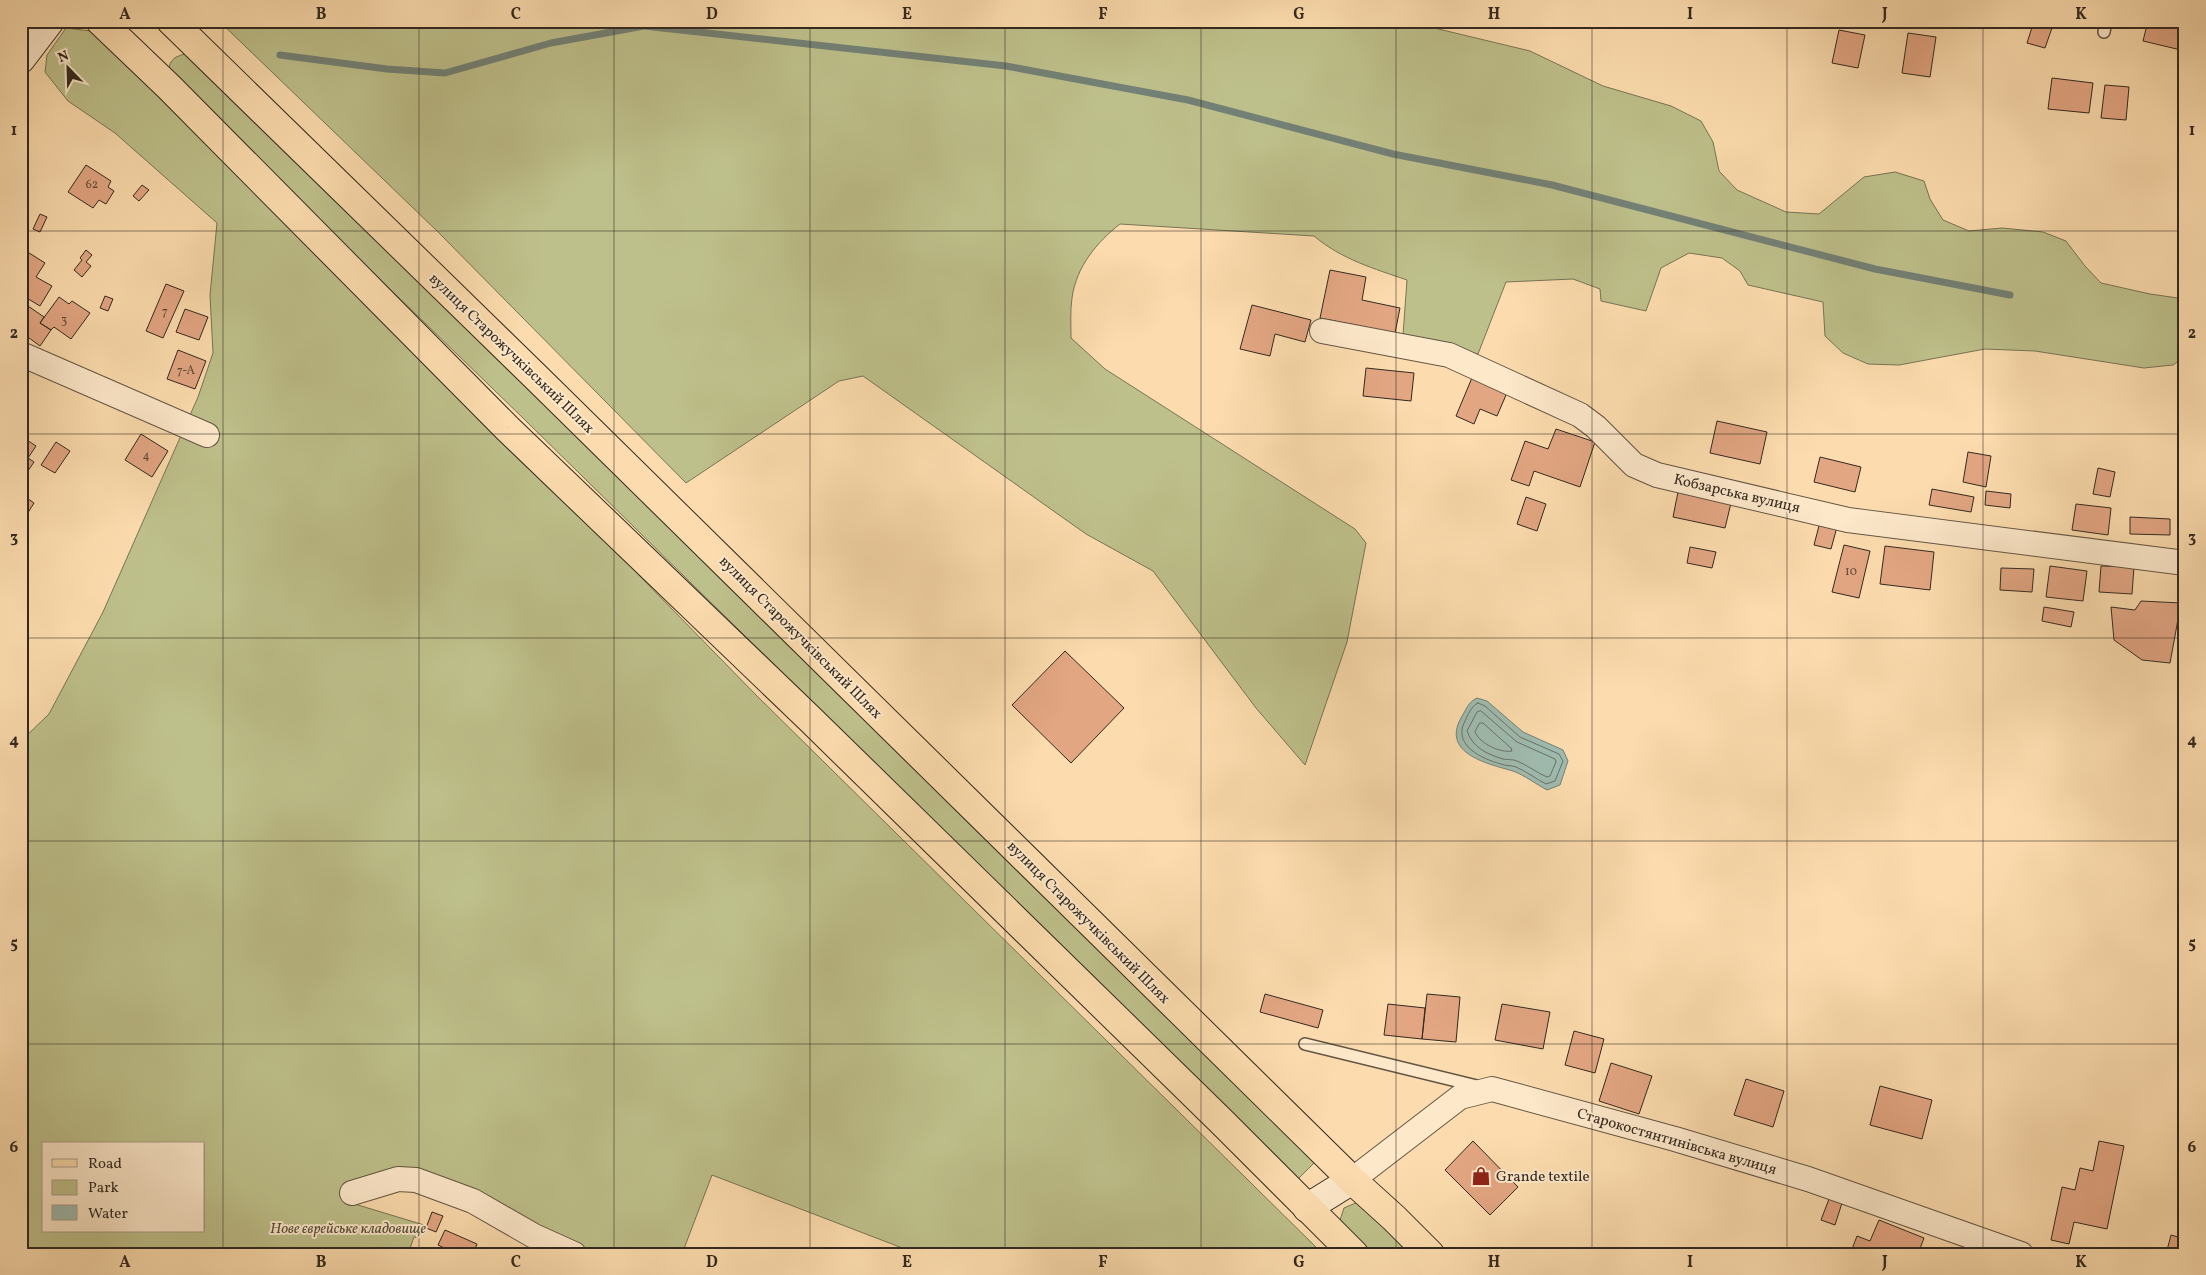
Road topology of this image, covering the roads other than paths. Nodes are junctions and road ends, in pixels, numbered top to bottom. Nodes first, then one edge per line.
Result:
1 (50, 21) edge
2 (100, 21) edge
3 (171, 21) edge
4 (21, 59) edge
5 (1322, 331) dead end
6 (23, 357) edge
7 (206, 435) dead end
8 (2185, 563) edge
9 (1305, 1044) dead end
10 (1492, 1089) junction
11 (1352, 1180) junction
12 (352, 1194) dead end
13 (1307, 1208) junction
14 (574, 1254) edge
15 (1354, 1254) edge
16 (1430, 1254) edge
17 (2021, 1254) edge

1 - 4 main road
2 - 13 main road
3 - 11 main road, вулиця Старожучківський Шлях
5 - 8 street, Кобзарська вулиця
6 - 7 street
9 - 10 lane
10 - 11 street, Старокостянтинівська вулиця
10 - 17 street, Старокостянтинівська вулиця
11 - 13 main road
11 - 16 main road, вулиця Старожучківський Шлях
12 - 14 street
13 - 15 main road

